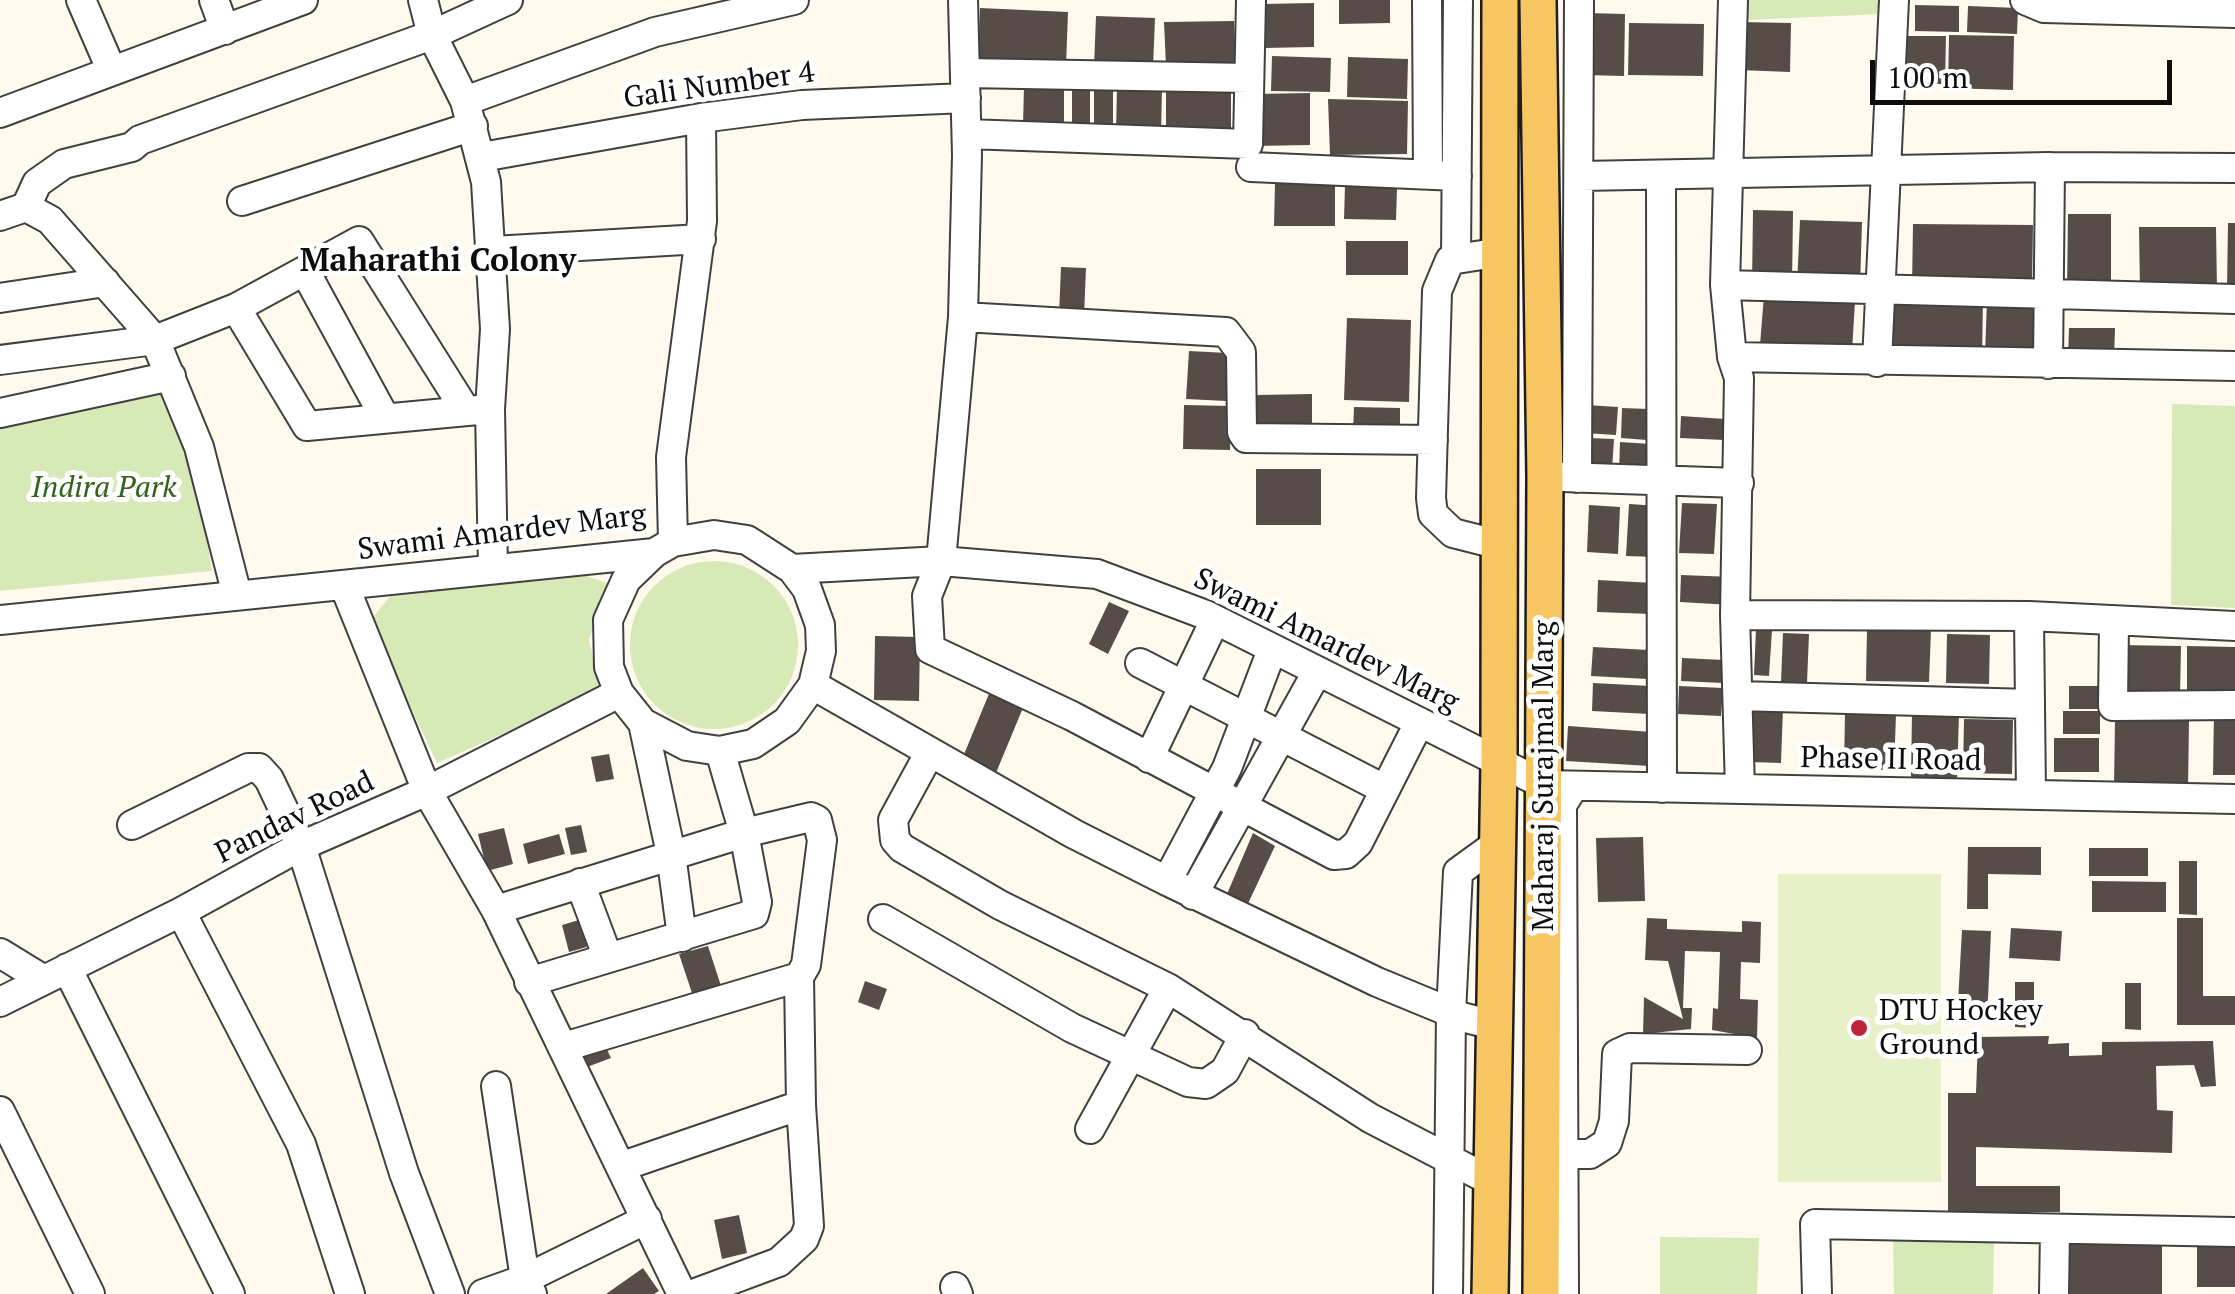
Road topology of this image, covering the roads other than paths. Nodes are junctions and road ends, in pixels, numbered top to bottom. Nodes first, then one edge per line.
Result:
1 (81, 0) edge
2 (214, 0) edge
3 (303, 0) edge
4 (423, 0) edge
5 (508, 0) edge
6 (794, 0) edge
7 (963, 0) edge
8 (1252, 0) edge
9 (1427, 0) edge
10 (1458, 0) edge
11 (1500, 0) edge
12 (1538, 0) edge
13 (1579, 0) edge
14 (1733, 0) edge
15 (1894, 0) edge
16 (2025, 0) edge
17 (2235, 13) edge
18 (224, 30) junction
19 (432, 34) junction
20 (110, 69) junction
21 (1249, 78) junction
22 (966, 86) junction
23 (0, 112) edge
24 (469, 113) junction
25 (701, 118) junction
26 (967, 134) junction
27 (482, 157) junction
28 (1250, 167) dead end
29 (2050, 167) junction
30 (2235, 168) edge
31 (1886, 170) junction
32 (1728, 172) junction
33 (1428, 174) junction
34 (1661, 175) junction
35 (1457, 176) junction
36 (1581, 176) junction
37 (242, 200) dead end
38 (13, 211) edge
39 (701, 239) junction
40 (493, 251) junction
41 (1501, 252) junction
42 (1456, 258) junction
43 (1540, 259) junction
44 (1580, 261) junction
45 (306, 273) junction
46 (105, 282) junction
47 (1725, 286) junction
48 (1880, 290) junction
49 (2049, 297) junction
50 (0, 298) edge
51 (2235, 299) edge
52 (236, 308) junction
53 (963, 317) junction
54 (155, 340) junction
55 (1732, 356) junction
56 (0, 360) edge
57 (1877, 362) junction
58 (2048, 364) junction
59 (2235, 366) edge
60 (171, 376) junction
61 (478, 410) junction
62 (0, 413) edge
63 (386, 418) junction
64 (1432, 440) junction
65 (1561, 478) junction
66 (1739, 483) junction
67 (1664, 484) junction
68 (1500, 544) junction
69 (664, 548) junction
70 (940, 561) junction
71 (494, 569) junction
72 (792, 569) junction
73 (344, 585) junction
74 (237, 595) junction
75 (1736, 615) junction
76 (2029, 616) junction
77 (0, 620) edge
78 (1215, 620) junction
79 (2114, 622) junction
80 (2235, 626) edge
81 (1272, 650) junction
82 (1140, 664) dead end
83 (1317, 672) junction
84 (813, 685) junction
85 (1183, 686) junction
86 (619, 693) junction
87 (1738, 696) junction
88 (2030, 704) junction
89 (2235, 706) edge
90 (1245, 719) junction
91 (643, 723) junction
92 (1419, 723) junction
93 (1282, 740) junction
94 (720, 751) junction
95 (930, 752) junction
96 (1150, 758) junction
97 (1499, 762) junction
98 (1559, 786) junction
99 (1382, 788) junction
100 (1662, 788) junction
101 (1740, 789) junction
102 (427, 791) junction
103 (1213, 793) junction
104 (2031, 795) junction
105 (2235, 799) edge
106 (1242, 808) junction
107 (132, 825) dead end
108 (744, 833) junction
109 (1498, 843) junction
110 (302, 846) junction
111 (671, 854) junction
112 (1167, 881) junction
113 (580, 883) junction
114 (1193, 895) junction
115 (496, 910) junction
116 (181, 912) junction
117 (883, 919) dead end
118 (682, 936) junction
119 (0, 952) edge
120 (608, 958) junction
121 (55, 974) junction
122 (799, 977) junction
123 (529, 982) junction
124 (1168, 988) junction
125 (0, 1002) edge
126 (1451, 1013) junction
127 (1497, 1026) junction
128 (1245, 1034) junction
129 (564, 1046) junction
130 (1747, 1050) dead end
131 (1130, 1057) junction
132 (496, 1086) dead end
133 (800, 1105) junction
134 (0, 1111) edge
135 (1090, 1129) dead end
136 (1566, 1154) junction
137 (1448, 1160) junction
138 (624, 1166) junction
139 (1493, 1182) junction
140 (647, 1219) junction
141 (2055, 1231) junction
142 (2235, 1232) edge
143 (528, 1287) edge
144 (90, 1294) edge
145 (230, 1294) edge
146 (350, 1294) edge
147 (450, 1294) edge
148 (483, 1294) edge
149 (682, 1294) edge
150 (693, 1294) edge
151 (1448, 1294) edge
152 (1490, 1294) edge
153 (1541, 1294) edge
154 (1564, 1294) edge
155 (1817, 1294) edge
156 (2054, 1294) edge

1 - 20 street
2 - 18 street
3 - 18 street
4 - 19 street
5 - 19 street
6 - 24 street
7 - 22 street
8 - 21 street
9 - 33 street
10 - 35 street
11 - 41 main road
12 - 43 main road, Maharaj Surajmal Marg
13 - 36 street
14 - 32 street
15 - 31 street
16 - 17 street
18 - 20 street
19 - 24 street
19 - 38 street
20 - 23 street
21 - 22 street, Gali Number 4
21 - 26 street
22 - 25 street, Gali Number 4
22 - 26 street
24 - 27 street
24 - 37 street
25 - 27 street, Gali Number 4
25 - 39 street
26 - 53 street
27 - 40 street
28 - 33 street
29 - 30 street
29 - 31 street
29 - 49 street
31 - 32 street
31 - 48 street
32 - 34 street
32 - 47 street
33 - 35 street
34 - 36 street
34 - 67 street
35 - 42 street
36 - 44 street
38 - 46 street
39 - 40 street
39 - 69 street
40 - 61 street
41 - 42 street
41 - 68 main road
42 - 64 street
43 - 44 street
43 - 65 main road, Maharaj Surajmal Marg
44 - 65 street
45 - 52 street
45 - 61 street
45 - 63 street
46 - 50 street
46 - 54 street
47 - 48 street
47 - 55 street
48 - 49 street
48 - 57 street
49 - 51 street
49 - 58 street
52 - 54 street
52 - 63 street
53 - 64 street
53 - 70 street
54 - 56 street
54 - 60 street
55 - 57 street
55 - 66 street
57 - 58 street
58 - 59 street
60 - 62 street
60 - 74 street
61 - 63 street
61 - 71 street
64 - 68 street
65 - 67 street
65 - 98 main road, Maharaj Surajmal Marg
66 - 67 street
66 - 75 street
67 - 100 street
68 - 97 main road
69 - 71 street, Swami Amardev Marg
69 - 72 street, Swami Amardev Marg
69 - 86 street
70 - 72 street, Swami Amardev Marg
70 - 78 street, Swami Amardev Marg
70 - 96 street
71 - 73 street, Swami Amardev Marg
72 - 84 street
73 - 74 street, Swami Amardev Marg
73 - 102 street
74 - 77 street, Swami Amardev Marg
75 - 76 street
75 - 87 street
76 - 79 street
76 - 88 street
78 - 81 street, Swami Amardev Marg
78 - 85 street
79 - 80 street
79 - 89 street
81 - 83 street, Swami Amardev Marg
81 - 90 street
82 - 85 street
83 - 92 street, Swami Amardev Marg
83 - 93 street
84 - 94 street
84 - 95 street
85 - 90 street
85 - 96 street
86 - 91 street
86 - 102 street, Pandav Road
87 - 88 street
87 - 101 street
88 - 104 street
90 - 93 street
90 - 103 street
91 - 94 street
91 - 111 street
92 - 97 street, Swami Amardev Marg
92 - 99 street
93 - 99 street
93 - 106 street
94 - 108 street
95 - 112 street
95 - 124 street
96 - 103 street
97 - 98 street, Swami Amardev Marg
97 - 109 main road
98 - 100 street, Phase II Road
98 - 136 street
98 - 153 main road, Maharaj Surajmal Marg
99 - 106 street
100 - 101 street, Phase II Road
101 - 104 street, Phase II Road
102 - 110 street, Pandav Road
102 - 115 street
103 - 106 street
103 - 112 street
104 - 105 street, Phase II Road
106 - 114 street
107 - 110 street
108 - 111 street
108 - 118 street
108 - 122 street
109 - 126 street
109 - 127 main road
110 - 116 street, Pandav Road
110 - 147 street
111 - 113 street
111 - 118 street
112 - 114 street
113 - 115 street
113 - 120 street
114 - 126 street
115 - 123 street
116 - 121 street, Pandav Road
116 - 146 street
117 - 131 street
118 - 120 street
119 - 121 street
120 - 123 street
121 - 125 street, Pandav Road
121 - 145 street
122 - 129 street
122 - 133 street
123 - 129 street
124 - 128 street
124 - 131 street
126 - 127 street
126 - 137 street
127 - 139 main road
128 - 131 street
128 - 137 street
129 - 138 street
130 - 136 street
131 - 135 street
132 - 143 street
133 - 138 street
133 - 150 street
134 - 144 street
136 - 154 street
137 - 139 street
137 - 151 street
138 - 140 street
139 - 152 main road
140 - 143 street
140 - 149 street
141 - 142 street
141 - 155 street
141 - 156 street
143 - 148 street

